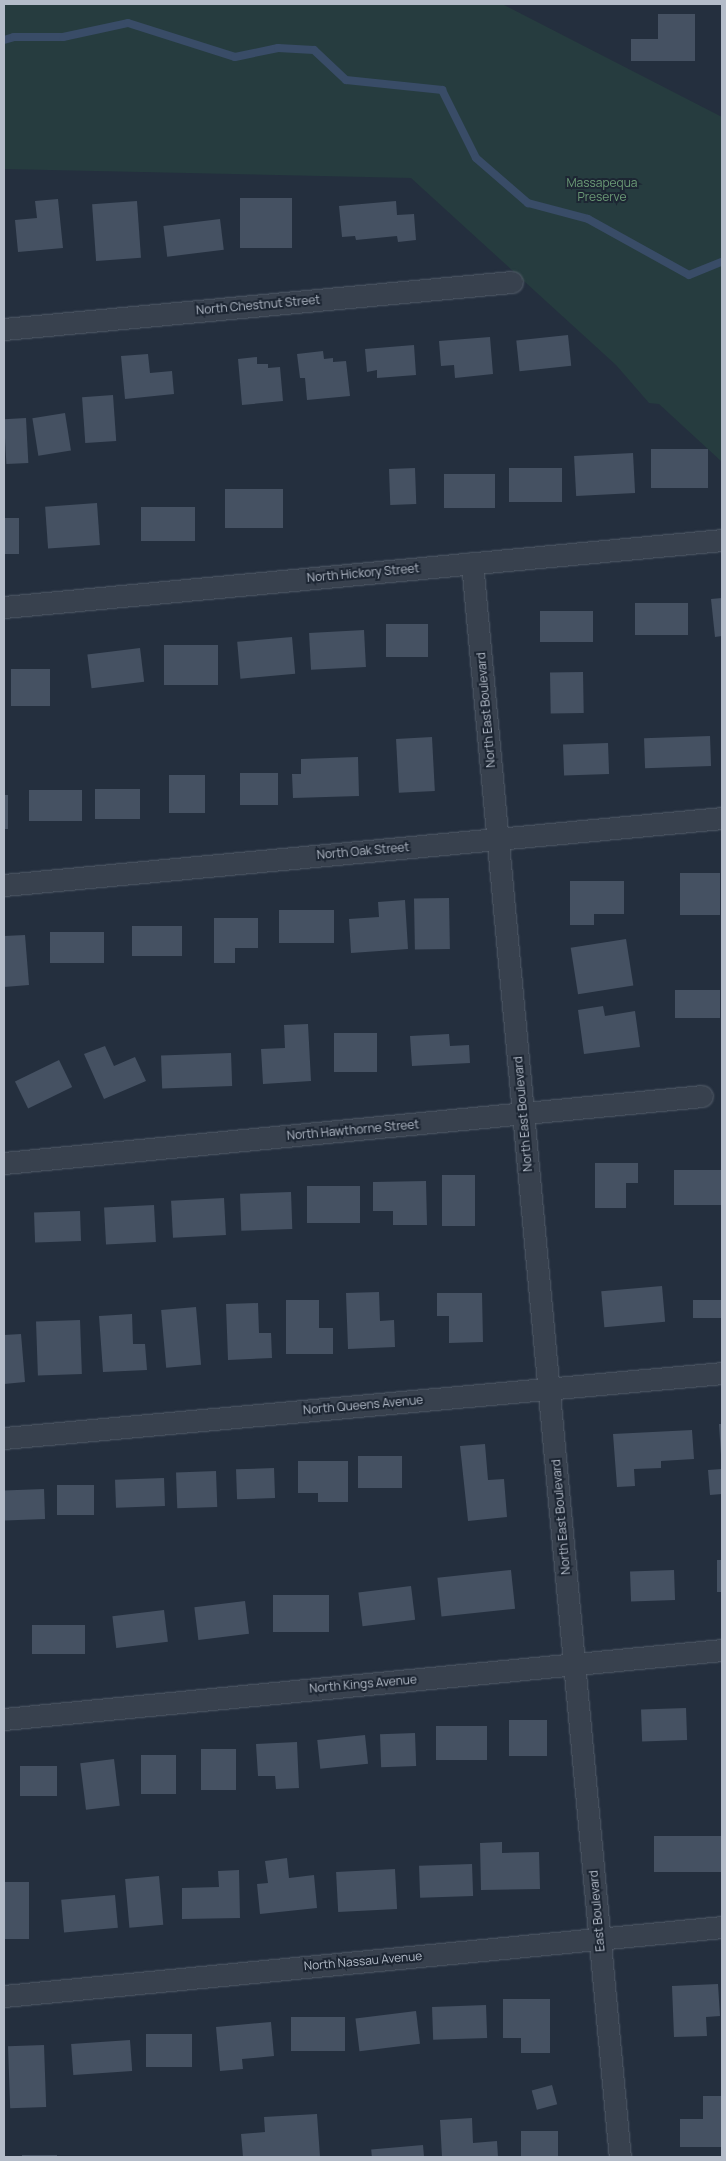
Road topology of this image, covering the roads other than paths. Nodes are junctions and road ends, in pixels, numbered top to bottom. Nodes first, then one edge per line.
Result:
1 (512, 282) dead end
2 (4, 329) edge
3 (722, 540) edge
4 (472, 563) junction
5 (4, 607) edge
6 (722, 818) edge
7 (498, 838) junction
8 (4, 884) edge
9 (702, 1096) dead end
10 (523, 1113) junction
11 (4, 1163) edge
12 (722, 1373) edge
13 (549, 1388) junction
14 (4, 1438) edge
15 (722, 1650) edge
16 (574, 1664) junction
17 (4, 1718) edge
18 (722, 1927) edge
19 (600, 1939) junction
20 (4, 1996) edge
21 (620, 2157) edge

1 - 2 street, North Chestnut Street
3 - 4 street, North Hickory Street
4 - 5 street, North Hickory Street
4 - 7 street, North East Boulevard
6 - 7 street, North Oak Street
7 - 8 street, North Oak Street
7 - 10 street, North East Boulevard
9 - 10 street, North Hawthorne Street
10 - 11 street, North Hawthorne Street
10 - 13 street, North East Boulevard
12 - 13 street, North Queens Avenue
13 - 14 street, North Queens Avenue
13 - 16 street, North East Boulevard
15 - 16 street, North Kings Avenue
16 - 17 street, North Kings Avenue
16 - 19 street, East Boulevard
18 - 19 street, North Nassau Avenue
19 - 20 street, North Nassau Avenue
19 - 21 street, East Boulevard

